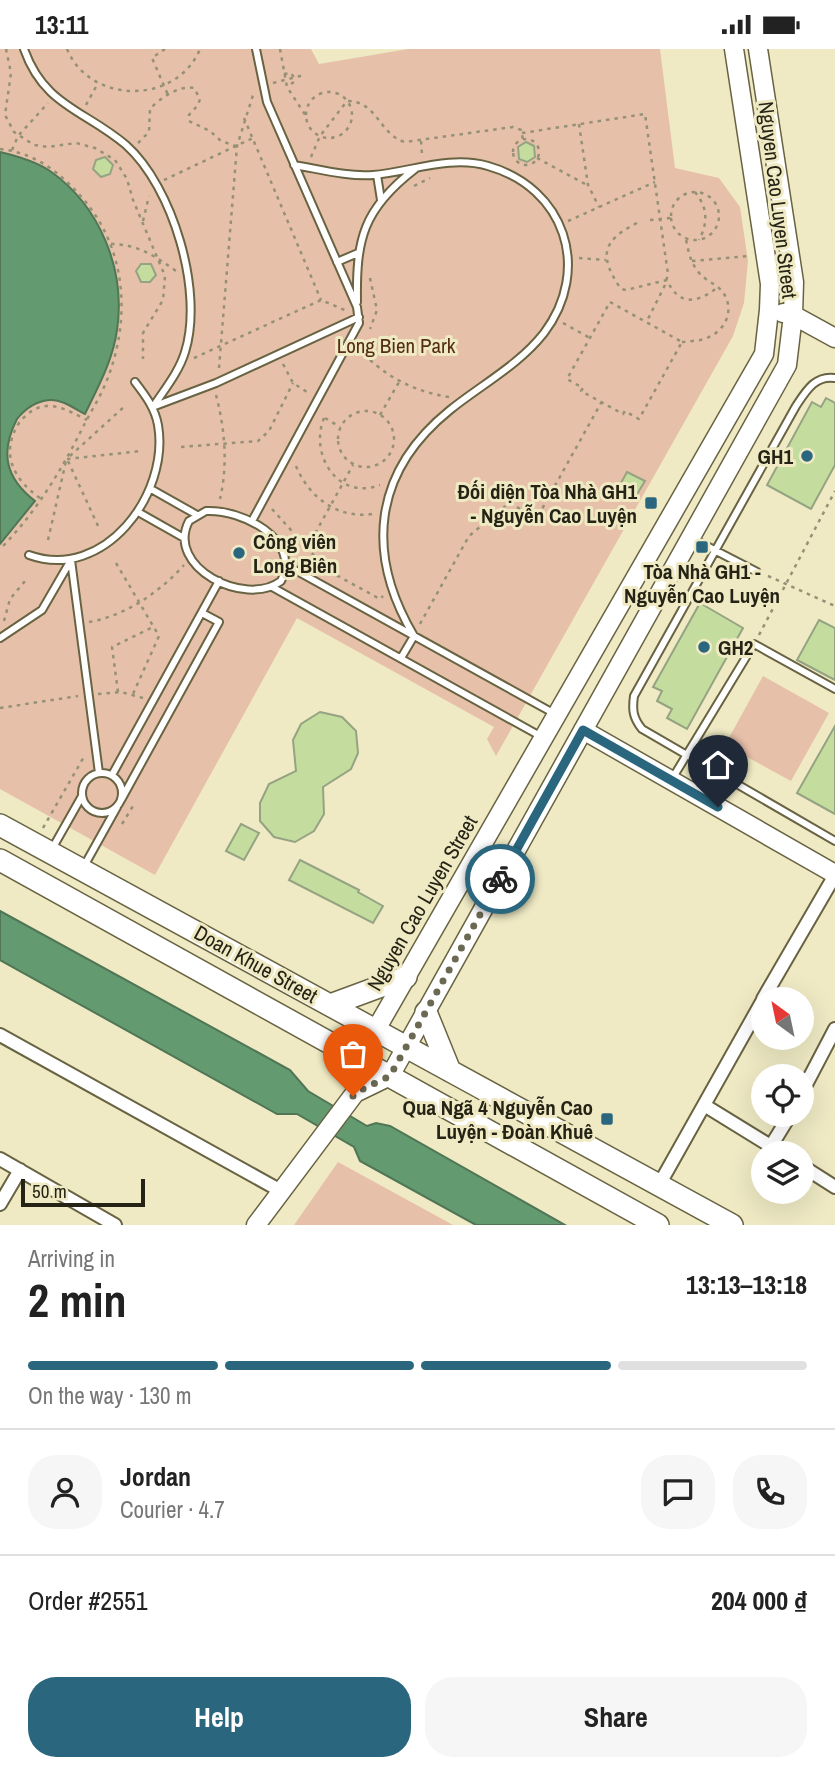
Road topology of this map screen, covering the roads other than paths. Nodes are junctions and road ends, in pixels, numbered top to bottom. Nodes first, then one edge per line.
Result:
1 (24, 49) edge
2 (256, 49) edge
3 (734, 49) edge
4 (758, 49) edge
5 (294, 165) junction
6 (416, 169) junction
7 (377, 175) junction
8 (382, 201) junction
9 (358, 253) junction
10 (337, 262) junction
11 (357, 307) junction
12 (769, 310) junction
13 (793, 315) junction
14 (359, 317) junction
15 (835, 338) edge
16 (835, 378) edge
17 (135, 382) dead end
18 (153, 407) junction
19 (151, 489) junction
20 (138, 512) junction
21 (197, 515) junction
22 (252, 521) junction
23 (184, 538) junction
24 (690, 538) junction
25 (716, 551) junction
26 (29, 555) dead end
27 (71, 560) junction
28 (286, 565) junction
29 (757, 572) road end
30 (219, 582) junction
31 (272, 587) junction
32 (202, 613) junction
33 (2, 636) edge
34 (414, 636) junction
35 (401, 659) junction
36 (835, 689) edge
37 (556, 715) junction
38 (583, 730) junction
39 (544, 737) junction
40 (688, 755) junction
41 (99, 773) junction
42 (112, 775) junction
43 (671, 781) junction
44 (82, 796) junction
45 (120, 802) junction
46 (0, 825) edge
47 (835, 841) edge
48 (42, 848) junction
49 (0, 860) edge
50 (83, 870) junction
51 (835, 874) edge
52 (406, 977) junction
53 (770, 987) edge
54 (330, 1005) junction
55 (426, 1012) junction
56 (751, 1021) edge
57 (835, 1029) edge
58 (376, 1030) junction
59 (0, 1035) edge
60 (407, 1047) junction
61 (359, 1059) junction
62 (814, 1069) edge
63 (450, 1071) junction
64 (390, 1076) junction
65 (353, 1095) junction
66 (704, 1105) junction
67 (762, 1141) edge
68 (0, 1159) edge
69 (20, 1170) junction
70 (814, 1174) edge
71 (659, 1185) junction
72 (835, 1187) edge
73 (281, 1191) junction
74 (0, 1203) edge
75 (115, 1225) edge
76 (256, 1225) edge
77 (658, 1225) edge
78 (732, 1225) edge

1 - 18 lane
2 - 5 lane
3 - 12 street, Nguyen Cao Luyen Street
4 - 13 street, Nguyen Cao Luyen Street
5 - 7 lane
5 - 10 lane
6 - 7 lane
6 - 8 lane
6 - 34 lane
7 - 8 lane
8 - 9 lane
9 - 10 lane
9 - 11 lane
10 - 11 lane
11 - 14 lane
12 - 13 street
12 - 37 street, Nguyen Cao Luyen Street
13 - 15 street
13 - 24 street, Nguyen Cao Luyen Street
14 - 18 lane
14 - 22 lane
16 - 25 lane
17 - 18 lane
18 - 19 lane
19 - 20 lane
19 - 21 lane
20 - 23 lane
20 - 27 lane
21 - 22 lane
21 - 23 lane
22 - 28 lane
23 - 30 lane
24 - 25 lane
24 - 38 street, Nguyen Cao Luyen Street
25 - 29 lane
25 - 40 lane
26 - 27 lane
27 - 33 lane
27 - 41 lane
28 - 31 lane
28 - 34 lane
30 - 31 lane
30 - 32 lane
31 - 35 lane
32 - 42 lane
32 - 45 lane
34 - 35 lane
34 - 37 lane
35 - 39 lane
36 - 40 lane
37 - 39 street, Nguyen Cao Luyen Street
38 - 43 street
38 - 55 street, Nguyen Cao Luyen Street
39 - 52 street, Nguyen Cao Luyen Street
40 - 43 lane
40 - 47 lane
41 - 42 lane
41 - 44 lane
42 - 45 lane
43 - 51 street
44 - 45 lane
44 - 48 lane
45 - 50 lane
46 - 48 main road, Doan Khue Street
48 - 50 main road, Doan Khue Street
49 - 61 main road, Doan Khue Street
50 - 54 main road, Doan Khue Street
51 - 53 street
52 - 54 main road
52 - 58 street, Nguyen Cao Luyen Street
54 - 58 main road, Doan Khue Street
55 - 60 street, Nguyen Cao Luyen Street
55 - 63 main road
56 - 66 street
57 - 62 street
58 - 60 main road, Doan Khue Street
58 - 61 street, Nguyen Cao Luyen Street
59 - 73 street
60 - 63 main road, Doan Khue Street
60 - 64 street, Nguyen Cao Luyen Street
61 - 64 main road, Doan Khue Street
61 - 65 street, Nguyen Cao Luyen Street
63 - 71 main road, Doan Khue Street
64 - 65 street
64 - 77 main road, Doan Khue Street
65 - 73 street
66 - 67 street
66 - 71 street
68 - 69 street
69 - 74 street
69 - 75 street
70 - 72 street
71 - 78 main road, Doan Khue Street
73 - 76 street

